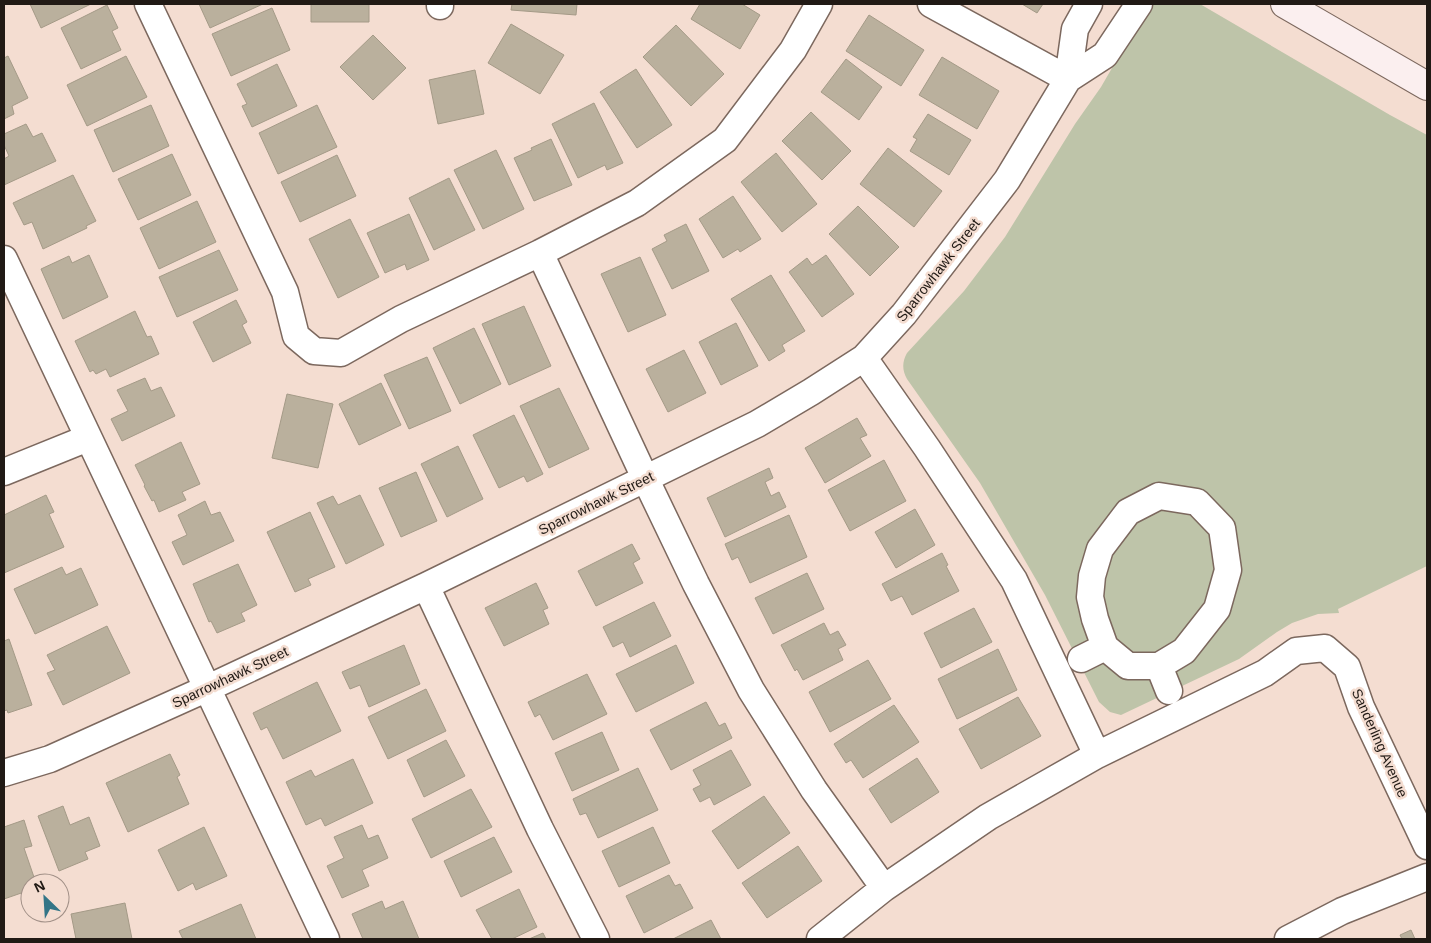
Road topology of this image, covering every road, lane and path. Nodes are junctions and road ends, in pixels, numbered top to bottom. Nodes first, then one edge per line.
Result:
1 (148, 4) edge
2 (819, 4) edge
3 (932, 4) edge
4 (1090, 4) edge
5 (1139, 4) edge
6 (1285, 4) edge
7 (1068, 79) junction
8 (1427, 86) edge
9 (540, 253) junction
10 (4, 259) edge
11 (864, 358) junction
12 (88, 438) junction
13 (4, 472) edge
14 (646, 480) junction
15 (426, 586) junction
16 (1105, 646) junction
17 (1081, 659) dead end
18 (1159, 666) junction
19 (208, 688) junction
20 (1169, 691) dead end
21 (1097, 755) junction
22 (4, 773) edge
23 (1427, 846) edge
24 (1427, 877) edge
25 (884, 888) junction
26 (326, 939) edge
27 (596, 939) edge
28 (820, 939) edge
29 (1288, 939) edge

1 - 9 street
2 - 9 street
3 - 7 street
4 - 7 street
5 - 7 street
6 - 8 street
7 - 11 street, Sparrowhawk Street
9 - 14 street
10 - 12 street
11 - 14 street, Sparrowhawk Street
11 - 21 street
12 - 13 street
12 - 19 street
14 - 15 street, Sparrowhawk Street
14 - 25 street
15 - 19 street, Sparrowhawk Street
15 - 27 street
16 - 17 street
16 - 18 street
16 - 18 street
18 - 20 street
19 - 22 street, Sparrowhawk Street
19 - 26 street
21 - 23 street, Sanderling Avenue
21 - 25 street
24 - 29 street
25 - 28 street

